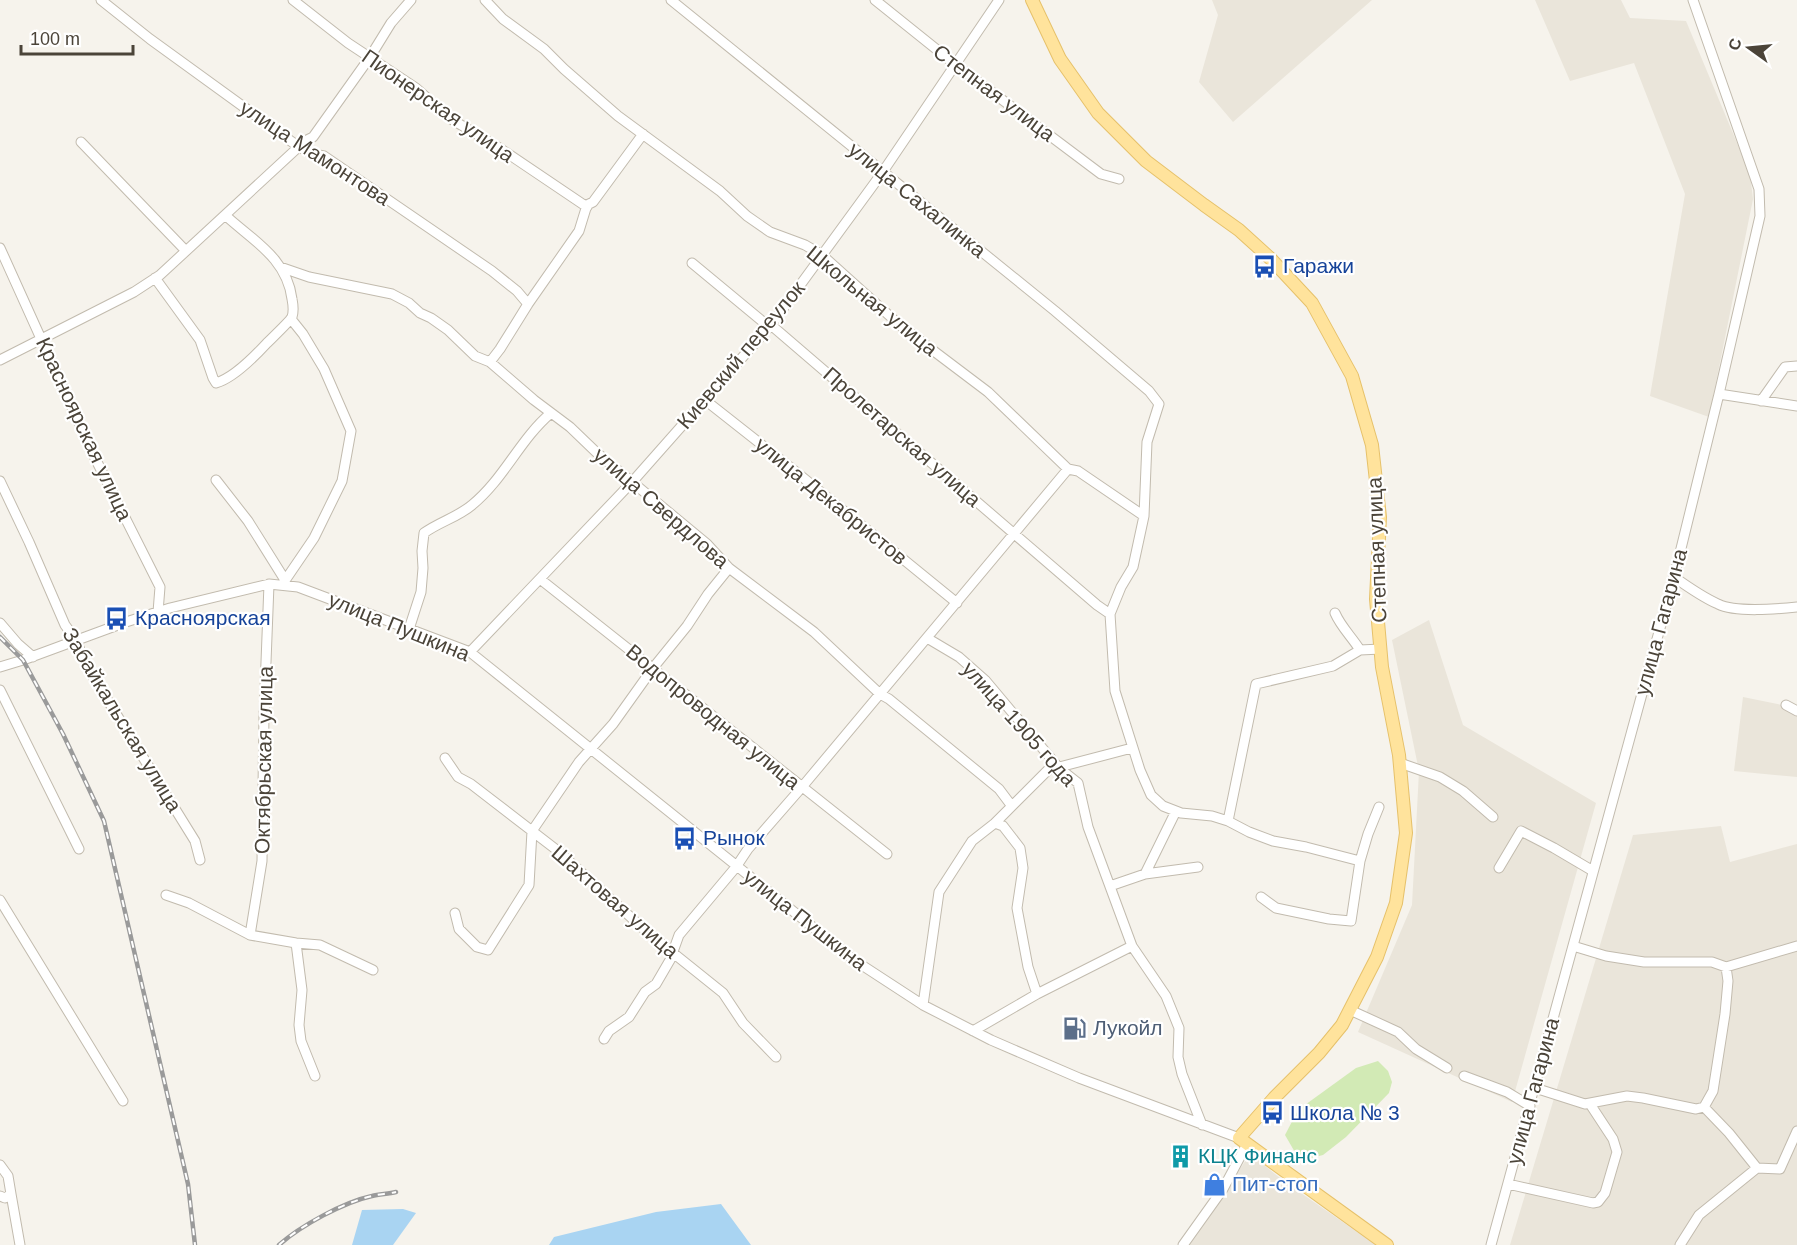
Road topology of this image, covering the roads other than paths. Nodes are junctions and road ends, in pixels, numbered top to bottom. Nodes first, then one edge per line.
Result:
1 (101, 0) edge
2 (293, 0) edge
3 (411, 0) edge
4 (485, 0) edge
5 (671, 0) edge
6 (875, 0) edge
7 (999, 0) edge
8 (1032, 0) edge
9 (1693, 0) edge
10 (370, 57) junction
11 (956, 65) junction
12 (643, 134) junction
13 (81, 142) dead end
14 (299, 147) junction
15 (882, 173) junction
16 (1119, 179) dead end
17 (587, 207) junction
18 (225, 215) junction
19 (0, 248) edge
20 (186, 251) junction
21 (822, 255) junction
22 (692, 263) dead end
23 (280, 267) junction
24 (155, 278) junction
25 (528, 304) junction
26 (291, 319) junction
27 (771, 325) junction
28 (42, 339) junction
29 (0, 360) edge
30 (489, 362) junction
31 (1797, 366) edge
32 (1719, 394) junction
33 (705, 400) junction
34 (1761, 401) junction
35 (1797, 406) edge
36 (551, 412) junction
37 (1068, 469) junction
38 (216, 480) dead end
39 (0, 481) edge
40 (633, 482) junction
41 (1144, 516) junction
42 (1014, 534) junction
43 (729, 568) junction
44 (1674, 577) junction
45 (540, 579) junction
46 (283, 583) junction
47 (269, 584) junction
48 (957, 603) junction
49 (1797, 607) edge
50 (158, 612) junction
51 (1335, 613) dead end
52 (1110, 614) junction
53 (0, 623) edge
54 (409, 629) junction
55 (927, 638) junction
56 (75, 640) junction
57 (1380, 649) junction
58 (1360, 650) junction
59 (470, 652) junction
60 (33, 657) junction
61 (0, 667) edge
62 (653, 668) junction
63 (0, 690) edge
64 (880, 694) junction
65 (1786, 705) dead end
66 (1797, 711) edge
67 (1132, 748) junction
68 (592, 749) junction
69 (445, 758) dead end
70 (1400, 763) junction
71 (1059, 768) junction
72 (802, 787) junction
73 (1011, 806) junction
74 (1379, 807) dead end
75 (1179, 812) junction
76 (1493, 817) dead end
77 (1228, 820) junction
78 (995, 823) junction
79 (532, 831) junction
80 (79, 849) dead end
81 (887, 854) dead end
82 (200, 860) dead end
83 (1360, 861) junction
84 (736, 867) junction
85 (1198, 867) dead end
86 (1499, 868) dead end
87 (1593, 872) junction
88 (1145, 874) junction
89 (1110, 886) junction
90 (166, 895) dead end
91 (1261, 897) dead end
92 (0, 900) edge
93 (3, 912) edge
94 (455, 913) dead end
95 (250, 935) junction
96 (296, 943) junction
97 (1132, 946) junction
98 (1573, 946) junction
99 (1797, 947) edge
100 (673, 952) junction
101 (1726, 967) junction
102 (373, 970) dead end
103 (1037, 994) junction
104 (922, 1005) junction
105 (1350, 1010) junction
106 (973, 1031) junction
107 (604, 1039) dead end
108 (776, 1057) dead end
109 (1447, 1068) dead end
110 (315, 1076) dead end
111 (1464, 1076) dead end
112 (1534, 1088) junction
113 (123, 1101) dead end
114 (1590, 1104) junction
115 (1530, 1106) junction
116 (1704, 1107) junction
117 (1202, 1125) junction
118 (1797, 1131) edge
119 (1243, 1141) junction
120 (0, 1165) edge
121 (1757, 1168) junction
122 (1508, 1184) junction
123 (11, 1194) junction
124 (0, 1196) edge
125 (20, 1245) edge
126 (1183, 1245) edge
127 (1388, 1245) edge
128 (1491, 1245) edge
129 (1680, 1245) edge

1 - 14 street, улица Мамонтова
2 - 10 street, Пионерская улица
3 - 10 street
4 - 12 street, Школьная улица
5 - 15 street, улица Сахалинка
6 - 11 street, Степная улица
7 - 11 street, Киевский переулок
8 - 57 main road, Степная улица
9 - 32 street, улица Гагарина
10 - 14 street
10 - 17 street, Пионерская улица
11 - 15 street, Киевский переулок
11 - 16 street, Степная улица
12 - 17 street
12 - 21 street, Школьная улица
13 - 20 street
14 - 18 street
14 - 25 street, улица Мамонтова
15 - 21 street, Киевский переулок
15 - 41 street, улица Сахалинка
17 - 25 street
18 - 20 street
18 - 23 street
19 - 28 street, Красноярская улица
20 - 24 street
21 - 27 street, Киевский переулок
21 - 37 street, Школьная улица
22 - 27 street, Пролетарская улица
23 - 26 street
23 - 30 street, улица Свердлова
24 - 26 street
24 - 28 street
25 - 30 street
26 - 46 street
27 - 33 street, Киевский переулок
27 - 42 street, Пролетарская улица
28 - 29 street
28 - 50 street, Красноярская улица
30 - 36 street, улица Свердлова
31 - 34 street
32 - 34 street
32 - 44 street, улица Гагарина
33 - 40 street, Киевский переулок
33 - 48 street, улица Декабристов
34 - 35 street
36 - 40 street, улица Свердлова
36 - 54 street
37 - 41 street, Школьная улица
37 - 42 street
38 - 46 street
39 - 56 street, Забайкальская улица
40 - 43 street, улица Свердлова
40 - 45 street, Киевский переулок
41 - 52 street
42 - 48 street
42 - 52 street, Пролетарская улица
43 - 62 street
43 - 64 street, улица Свердлова
44 - 49 street
44 - 87 street, улица Гагарина
45 - 59 street, Киевский переулок
45 - 62 street, Водопроводная улица
46 - 47 street, улица Пушкина
46 - 54 street, улица Пушкина
47 - 50 street, улица Пушкина
47 - 95 street, Октябрьская улица
48 - 55 street
50 - 56 street, улица Пушкина
51 - 58 street
52 - 67 street
53 - 60 street
54 - 59 street, улица Пушкина
55 - 64 street
55 - 71 street, улица 1905 года
56 - 60 street, улица Пушкина
56 - 82 street, Забайкальская улица
57 - 58 street
57 - 70 main road, Степная улица
58 - 77 street
59 - 68 street, улица Пушкина
60 - 61 street, улица Пушкина
62 - 68 street
62 - 72 street, Водопроводная улица
63 - 80 street
64 - 72 street
64 - 73 street, улица Свердлова
65 - 66 street
67 - 71 street
67 - 75 street
68 - 79 street
68 - 84 street, улица Пушкина
69 - 79 street, Шахтовая улица
70 - 76 street
70 - 105 main road, Степная улица
71 - 73 street
71 - 89 street, улица 1905 года
72 - 81 street, Водопроводная улица
72 - 84 street
73 - 78 street
74 - 83 street
75 - 77 street
75 - 88 street
77 - 83 street
78 - 103 street
78 - 104 street
79 - 94 street
79 - 100 street, Шахтовая улица
83 - 91 street
84 - 100 street
84 - 104 street, улица Пушкина
85 - 88 street
86 - 87 street
87 - 98 street, улица Гагарина
88 - 89 street
89 - 97 street, улица 1905 года
90 - 95 street
92 - 93 street
93 - 113 street
95 - 96 street
96 - 102 street
96 - 110 street
97 - 103 street
97 - 117 street, улица 1905 года
98 - 101 street
98 - 112 street, улица Гагарина
99 - 101 street
100 - 107 street
100 - 108 street, Шахтовая улица
101 - 116 street
103 - 106 street
104 - 106 street, улица Пушкина
105 - 109 street
105 - 119 main road, Степная улица
106 - 117 street, улица Пушкина
111 - 115 street
112 - 114 street
112 - 115 street, улица Гагарина
114 - 116 street
114 - 122 street
115 - 122 street, улица Гагарина
116 - 121 street
117 - 119 street, улица Пушкина
118 - 121 street
119 - 126 street
119 - 127 main road, улица Пушкина
120 - 123 street
121 - 129 street
122 - 128 street, улица Гагарина
123 - 124 street
123 - 125 street

